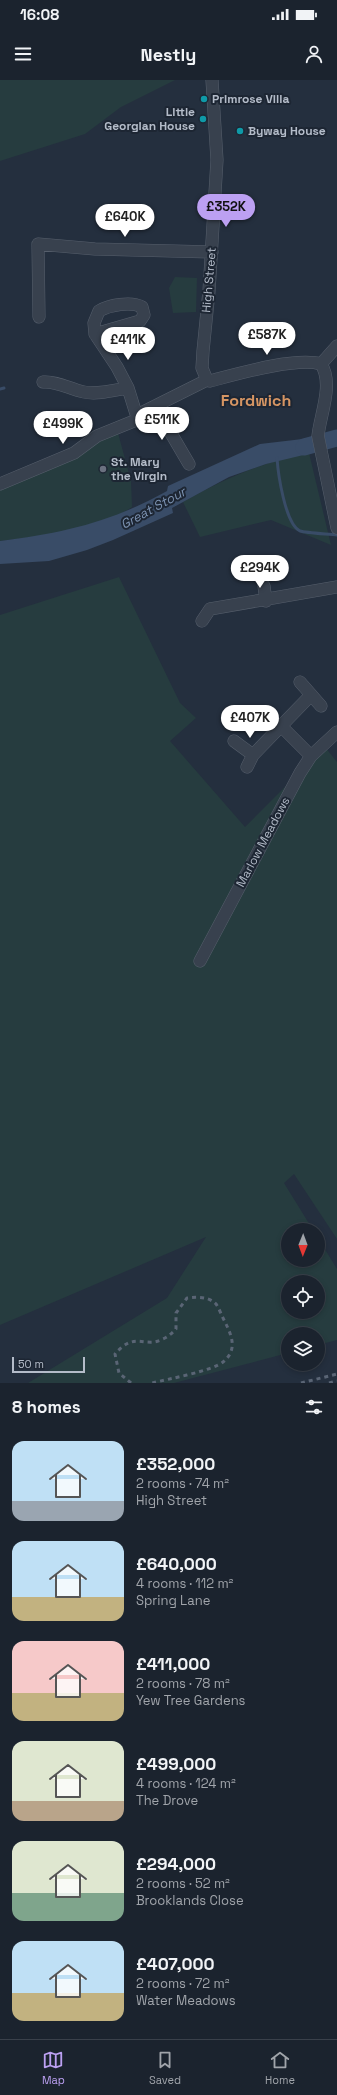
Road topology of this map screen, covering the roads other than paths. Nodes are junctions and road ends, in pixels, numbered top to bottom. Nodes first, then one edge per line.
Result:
1 (213, 81) edge
2 (212, 252) junction
3 (39, 317) dead end
4 (95, 334) dead end
5 (337, 346) edge
6 (321, 364) junction
7 (207, 380) junction
8 (42, 382) dead end
9 (128, 388) junction
10 (155, 406) junction
11 (136, 419) junction
12 (189, 464) dead end
13 (0, 484) edge
14 (337, 528) edge
15 (264, 586) dead end
16 (337, 587) edge
17 (266, 601) junction
18 (202, 621) dead end
19 (300, 682) dead end
20 (311, 695) junction
21 (321, 706) dead end
22 (280, 725) junction
23 (337, 732) edge
24 (234, 742) dead end
25 (253, 755) junction
26 (311, 756) junction
27 (247, 767) dead end
28 (200, 961) dead end

1 - 2 street, High Street
2 - 3 street
2 - 7 street, High Street
4 - 9 street
5 - 6 street
6 - 7 street
6 - 14 street
7 - 10 street
8 - 9 street
9 - 11 street
10 - 11 street
10 - 12 street
11 - 13 street
15 - 17 street
16 - 17 street
17 - 18 street
19 - 20 street
20 - 21 street
20 - 22 street
22 - 25 street
22 - 26 street
23 - 26 street, Marlow Meadows
24 - 25 street
25 - 27 street
26 - 28 street, Marlow Meadows

